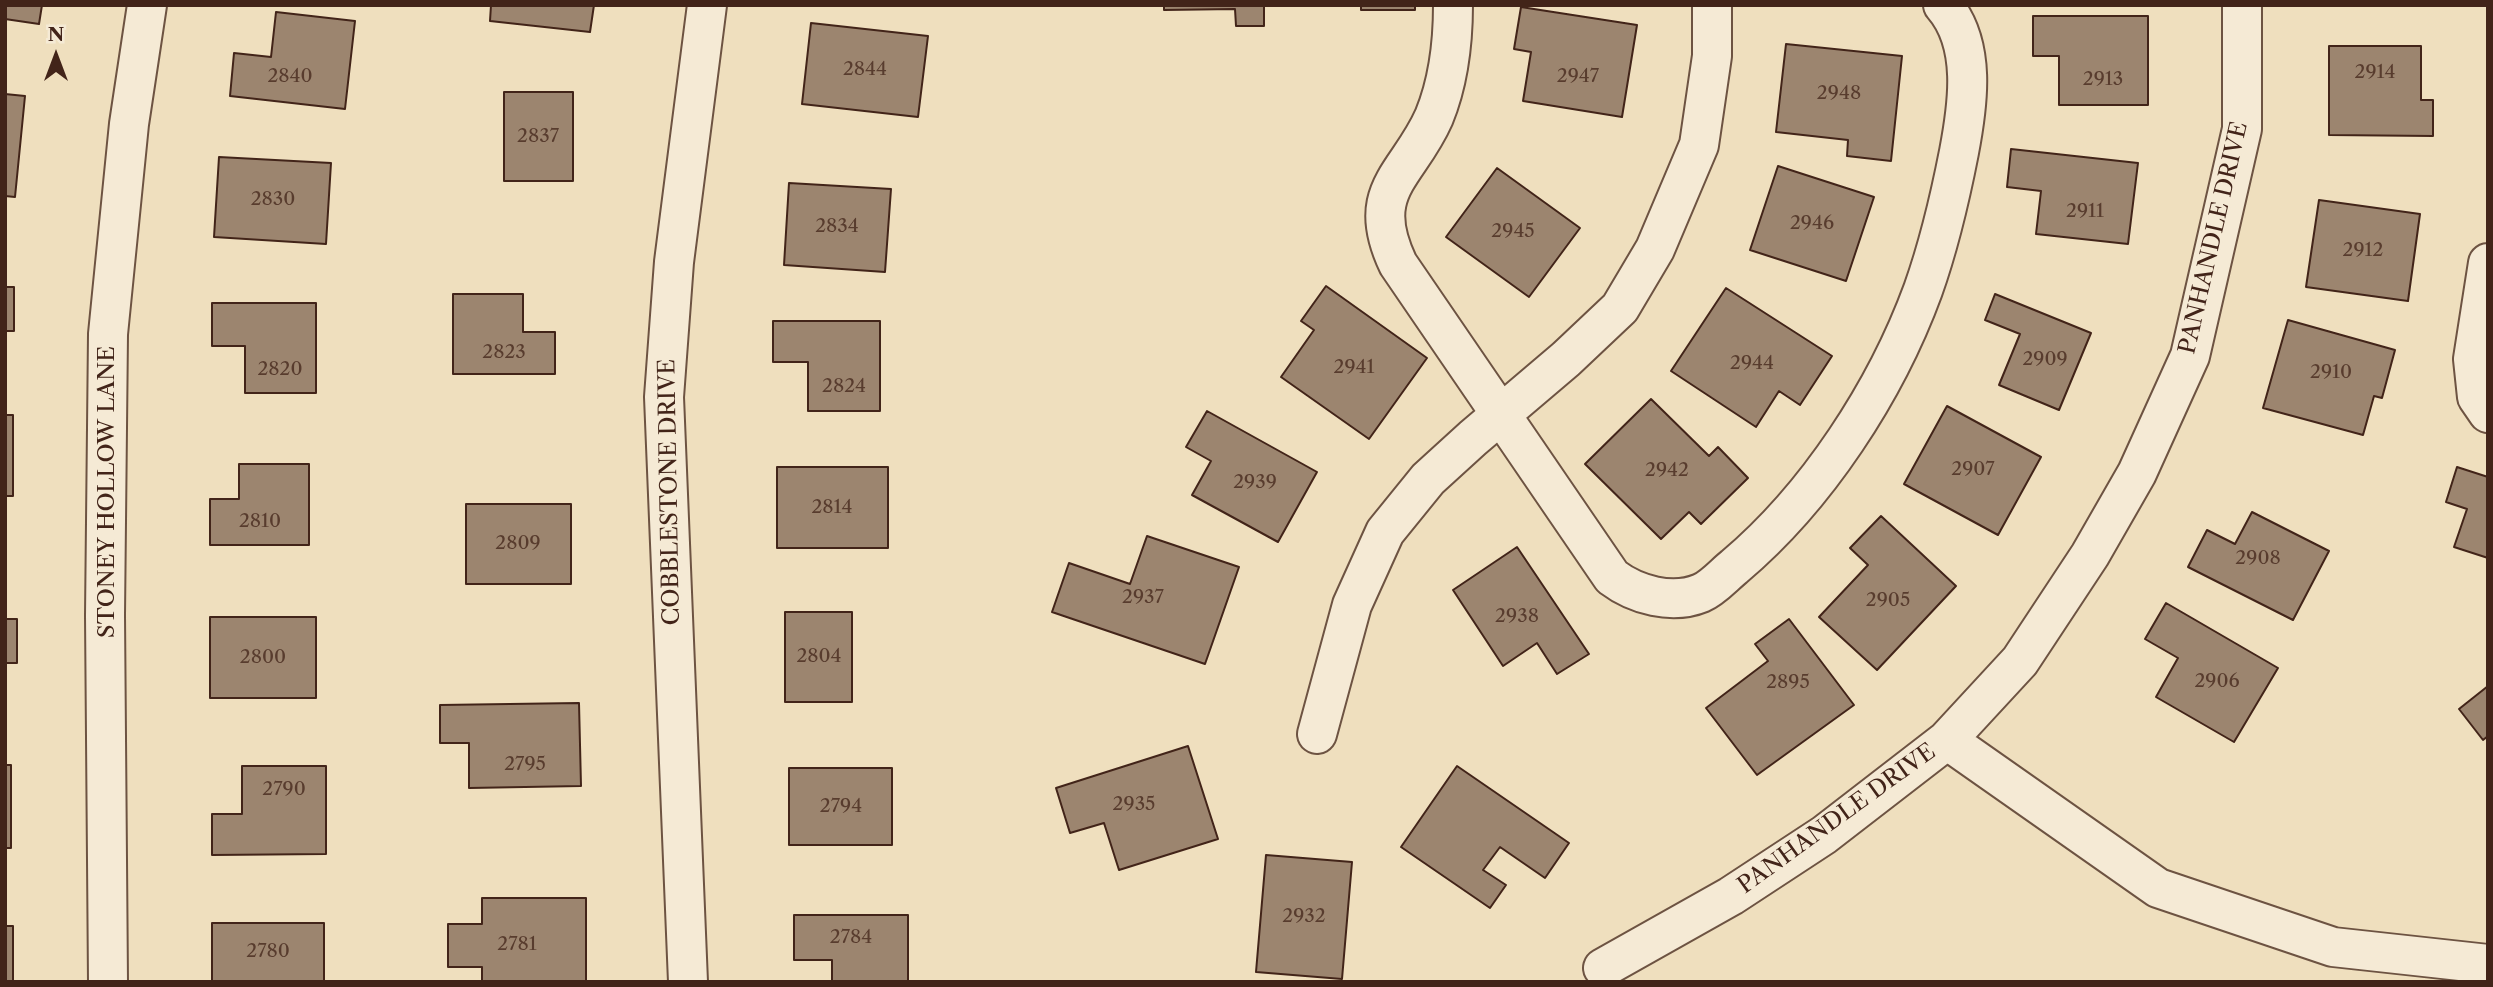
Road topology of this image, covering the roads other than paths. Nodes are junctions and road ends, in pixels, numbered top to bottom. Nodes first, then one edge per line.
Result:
1 (147, 5) edge
2 (707, 5) edge
3 (1452, 5) edge
4 (1712, 5) edge
5 (1943, 5) edge
6 (2242, 5) edge
7 (2488, 263) edge
8 (2488, 413) edge
9 (1500, 415) junction
10 (1317, 734) dead end
11 (1947, 740) junction
12 (2488, 964) edge
13 (1604, 968) dead end
14 (2390, 968) edge
15 (108, 982) edge
16 (688, 982) edge

1 - 15 street, STONEY HOLLOW LANE
2 - 16 street, COBBLESTONE DRIVE
3 - 9 street
4 - 9 street
5 - 9 street
6 - 11 street, PANHANDLE DRIVE
7 - 8 street
9 - 10 street
11 - 13 street, PANHANDLE DRIVE
11 - 14 street
12 - 14 street

